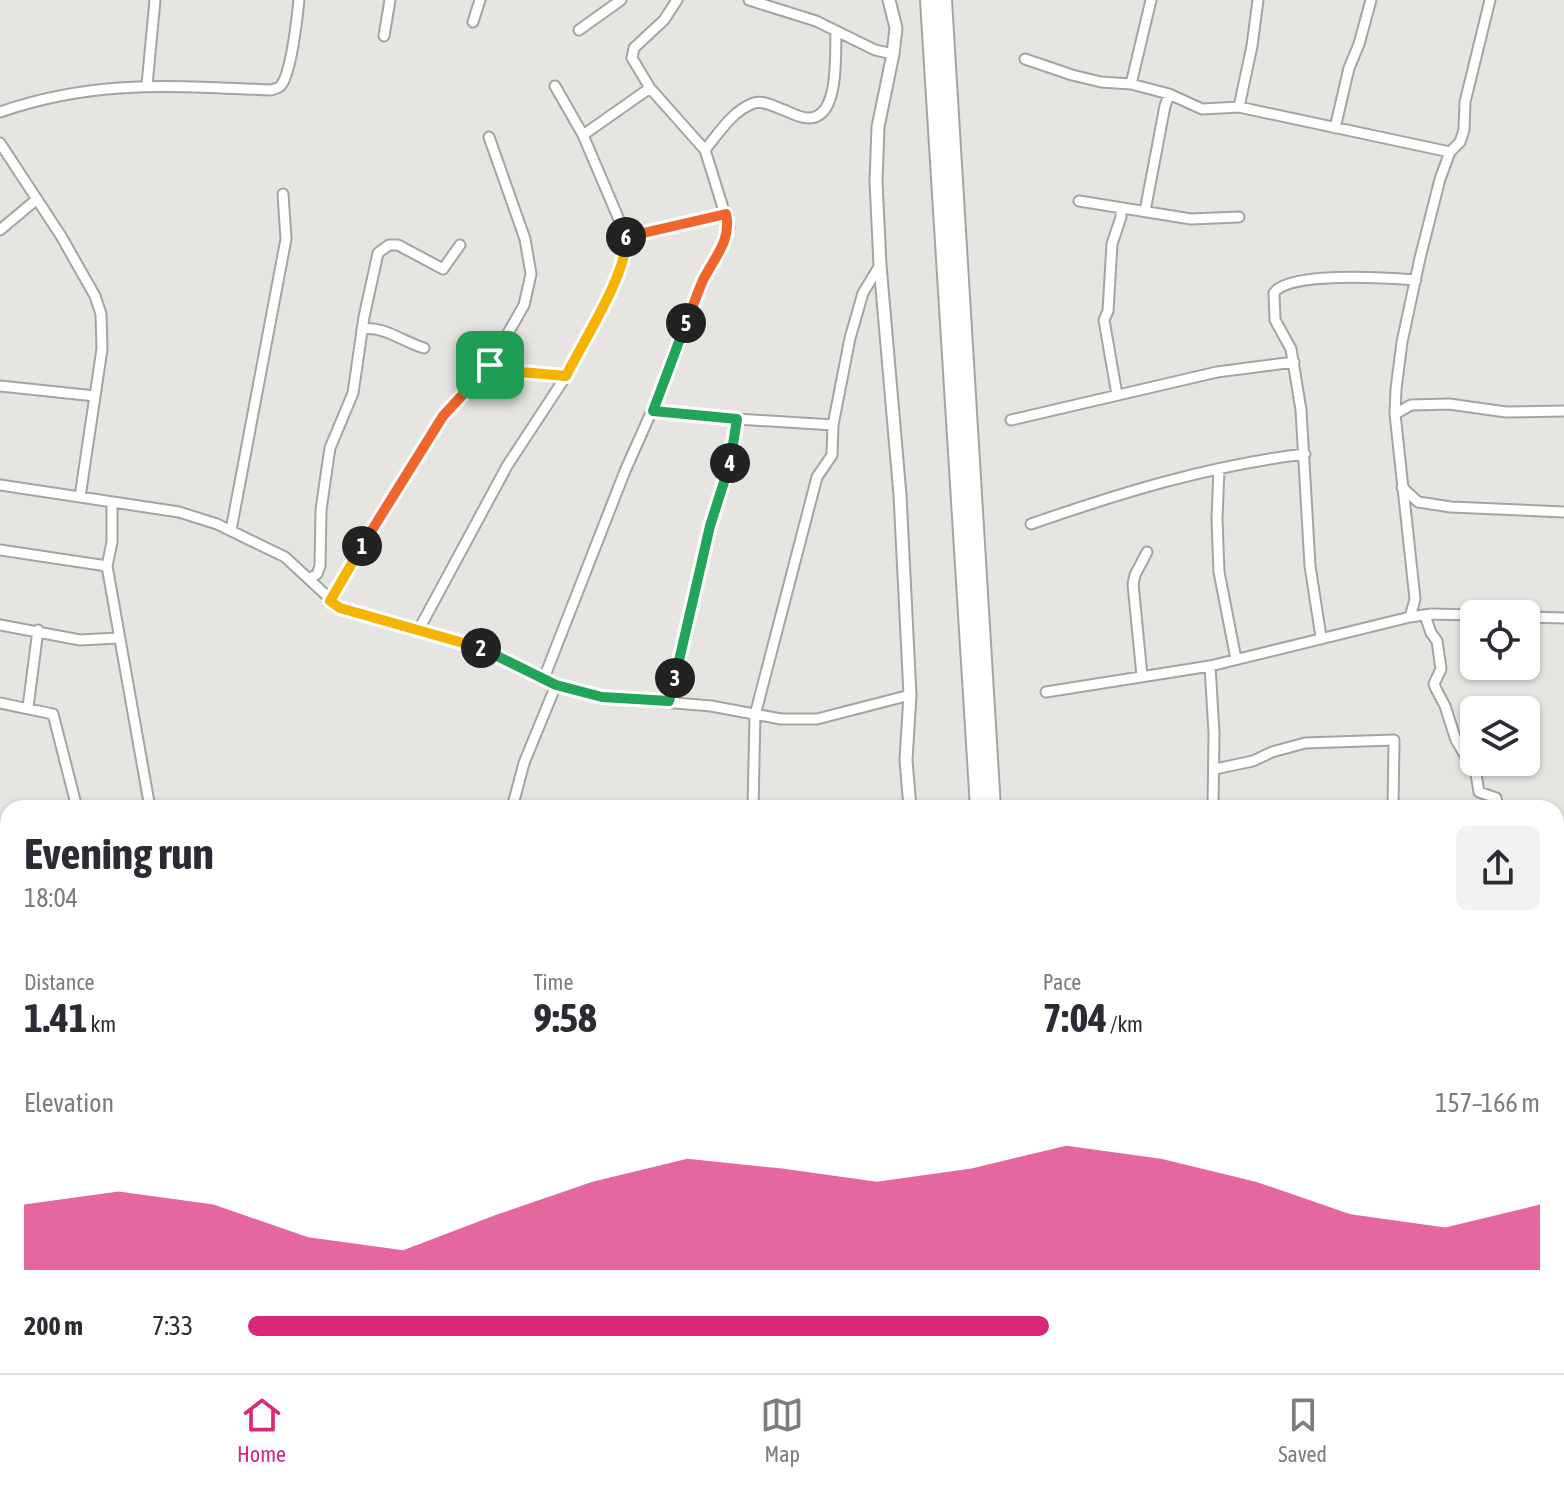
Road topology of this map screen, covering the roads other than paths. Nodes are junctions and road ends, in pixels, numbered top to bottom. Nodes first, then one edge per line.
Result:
1 (155, 0) edge
2 (299, 0) edge
3 (390, 0) edge
4 (480, 0) edge
5 (621, 0) edge
6 (677, 0) edge
7 (749, 0) edge
8 (889, 0) edge
9 (929, 0) edge
10 (943, 0) edge
11 (1151, 0) edge
12 (1258, 0) edge
13 (1371, 0) edge
14 (1490, 0) edge
15 (473, 22) dead end
16 (579, 30) dead end
17 (836, 32) junction
18 (384, 36) dead end
19 (893, 54) junction
20 (1025, 59) dead end
21 (1131, 84) junction
22 (147, 85) junction
23 (555, 86) dead end
24 (650, 88) junction
25 (1169, 94) junction
26 (1239, 107) junction
27 (0, 112) edge
28 (1335, 128) junction
29 (583, 135) junction
30 (489, 137) dead end
31 (0, 143) edge
32 (705, 150) junction
33 (1450, 152) junction
34 (283, 194) dead end
35 (37, 199) junction
36 (1079, 201) dead end
37 (1121, 208) junction
38 (1145, 211) junction
39 (726, 214) junction
40 (1239, 217) dead end
41 (0, 230) edge
42 (626, 236) junction
43 (460, 245) dead end
44 (880, 265) junction
45 (1416, 280) junction
46 (362, 329) junction
47 (424, 348) dead end
48 (1294, 362) junction
49 (490, 365) junction
50 (566, 376) junction
51 (0, 386) edge
52 (1396, 389) junction
53 (1117, 395) junction
54 (95, 396) junction
55 (1411, 405) junction
56 (653, 411) junction
57 (1564, 411) edge
58 (1395, 414) junction
59 (737, 419) junction
60 (1011, 420) dead end
61 (833, 425) junction
62 (1305, 454) junction
63 (1219, 469) junction
64 (0, 485) edge
65 (1402, 487) junction
66 (80, 497) junction
67 (1418, 502) junction
68 (112, 504) junction
69 (1404, 509) junction
70 (1564, 512) edge
71 (1031, 524) dead end
72 (231, 530) junction
73 (0, 550) edge
74 (1147, 552) dead end
75 (107, 566) junction
76 (309, 579) junction
77 (1415, 599) junction
78 (330, 601) junction
79 (1428, 614) junction
80 (1460, 615) edge
81 (1410, 617) junction
82 (1540, 617) edge
83 (1564, 618) edge
84 (0, 625) edge
85 (38, 630) junction
86 (418, 631) junction
87 (1321, 637) junction
88 (118, 638) junction
89 (1236, 659) junction
90 (1210, 666) junction
91 (1142, 676) junction
92 (544, 678) junction
93 (556, 685) junction
94 (1046, 692) dead end
95 (910, 695) junction
96 (669, 701) junction
97 (0, 703) edge
98 (28, 707) junction
99 (755, 715) junction
100 (1215, 769) junction
101 (75, 800) edge
102 (149, 800) edge
103 (514, 800) edge
104 (753, 800) edge
105 (909, 800) edge
106 (979, 800) edge
107 (992, 800) edge
108 (1213, 800) edge
109 (1393, 800) edge
110 (1496, 800) edge

1 - 22 street
2 - 22 street
3 - 18 street
4 - 15 street
5 - 16 street
6 - 24 street
7 - 17 street
8 - 19 street
9 - 106 highway
10 - 107 highway
11 - 21 street
12 - 26 street
13 - 28 street
14 - 33 street
17 - 19 street
17 - 32 street
19 - 44 street
20 - 21 street
21 - 25 street
22 - 27 street
23 - 29 street
24 - 29 street
24 - 32 street
25 - 26 street
25 - 38 street
26 - 28 street
28 - 33 street
29 - 42 street
30 - 49 street
31 - 35 street
32 - 39 street
33 - 45 street
34 - 72 street
35 - 41 street
35 - 54 street
36 - 37 street
37 - 38 street
37 - 53 street
38 - 40 street
39 - 42 street
39 - 56 street
42 - 50 street
43 - 46 street
44 - 61 street
44 - 95 street
45 - 48 street
45 - 52 street
46 - 47 street
46 - 76 street
48 - 53 street
48 - 62 street
49 - 50 street
49 - 78 street
50 - 86 street
51 - 54 street
52 - 55 street
52 - 58 street
53 - 60 street
54 - 66 street
55 - 57 street
55 - 58 street
56 - 59 street
56 - 92 street
58 - 65 street
59 - 61 street
59 - 96 street
61 - 99 street
62 - 63 street
62 - 87 street
63 - 71 street
63 - 89 street
64 - 66 street
65 - 67 street
65 - 69 street
66 - 68 street
67 - 69 street
67 - 70 street
68 - 72 street
68 - 75 street
69 - 77 street
72 - 76 street
73 - 75 street
74 - 91 street
75 - 88 street
76 - 78 street
77 - 79 street
77 - 81 street
78 - 86 street
79 - 80 street
79 - 81 street
79 - 110 street
81 - 87 street
82 - 83 street
84 - 85 street
85 - 88 street
85 - 98 street
86 - 92 street
87 - 89 street
88 - 102 street
89 - 90 street
90 - 91 street
90 - 100 street
91 - 94 street
92 - 93 street
93 - 96 street
93 - 103 street
95 - 99 street
95 - 105 street
96 - 99 street
97 - 98 street
98 - 101 street
99 - 104 street
100 - 108 street
100 - 109 street

